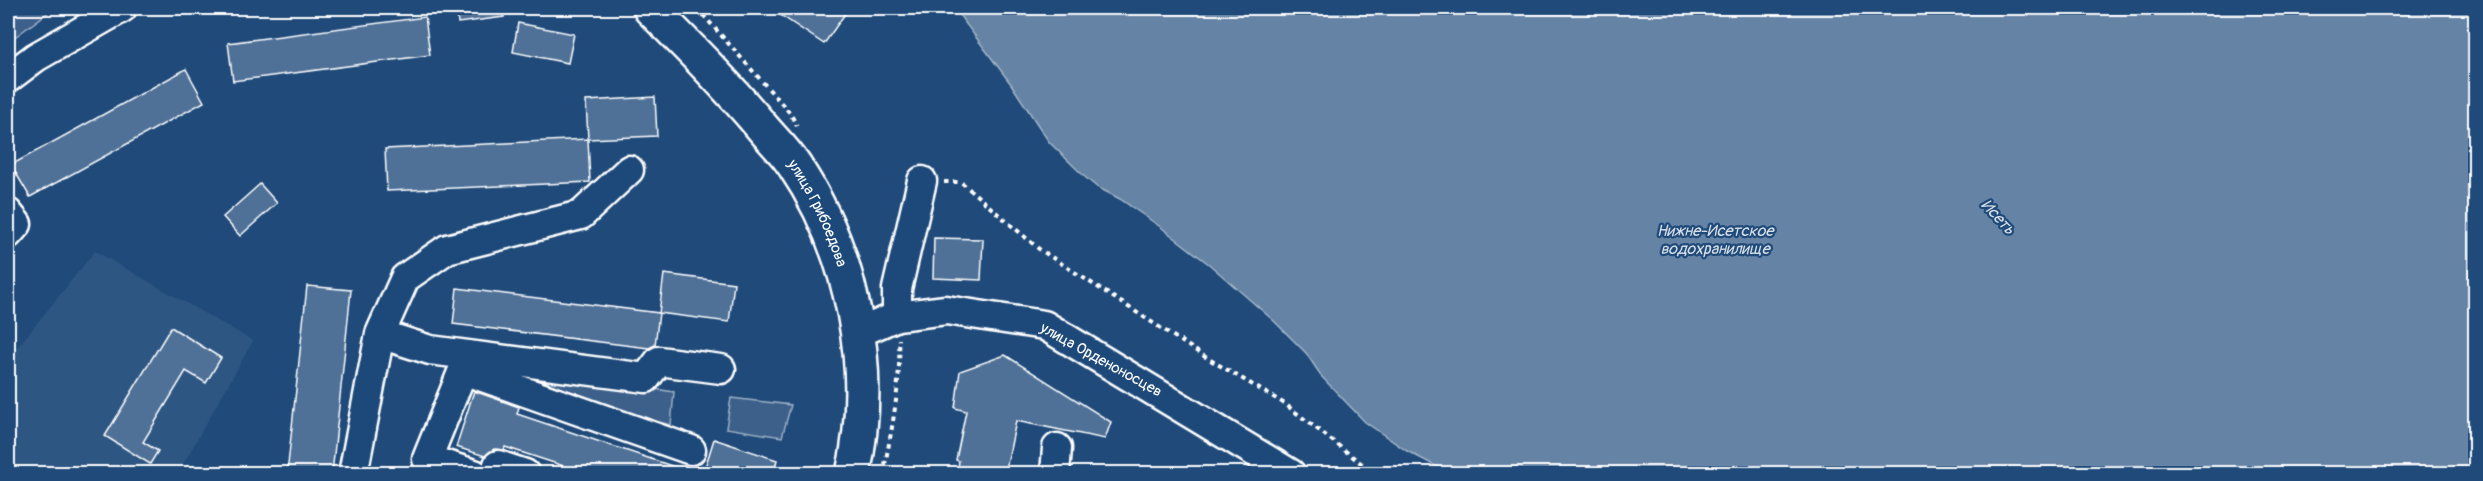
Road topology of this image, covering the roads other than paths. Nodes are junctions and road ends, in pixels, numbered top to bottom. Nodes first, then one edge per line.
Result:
1 (122, 8) edge
2 (650, 8) edge
3 (8, 78) edge
4 (629, 170) dead end
5 (922, 181) road end
6 (8, 213) edge
7 (8, 234) edge
8 (897, 316) junction
9 (858, 333) junction
10 (380, 334) junction
11 (430, 350) junction
12 (721, 369) dead end
13 (463, 370) junction
14 (691, 450) dead end
15 (424, 466) edge
16 (353, 474) edge
17 (474, 474) edge
18 (495, 474) edge
19 (525, 474) edge
20 (853, 474) edge
21 (1291, 474) edge

1 - 3 street
2 - 9 main road, улица Грибоедова
4 - 10 street
5 - 8 street
6 - 7 street
8 - 9 street, улица Орденоносцев
8 - 21 street, улица Орденоносцев
9 - 20 main road, улица Грибоедова
10 - 11 street
10 - 16 street
11 - 12 street
11 - 13 street
13 - 14 street
13 - 15 street
15 - 17 street
18 - 19 street

